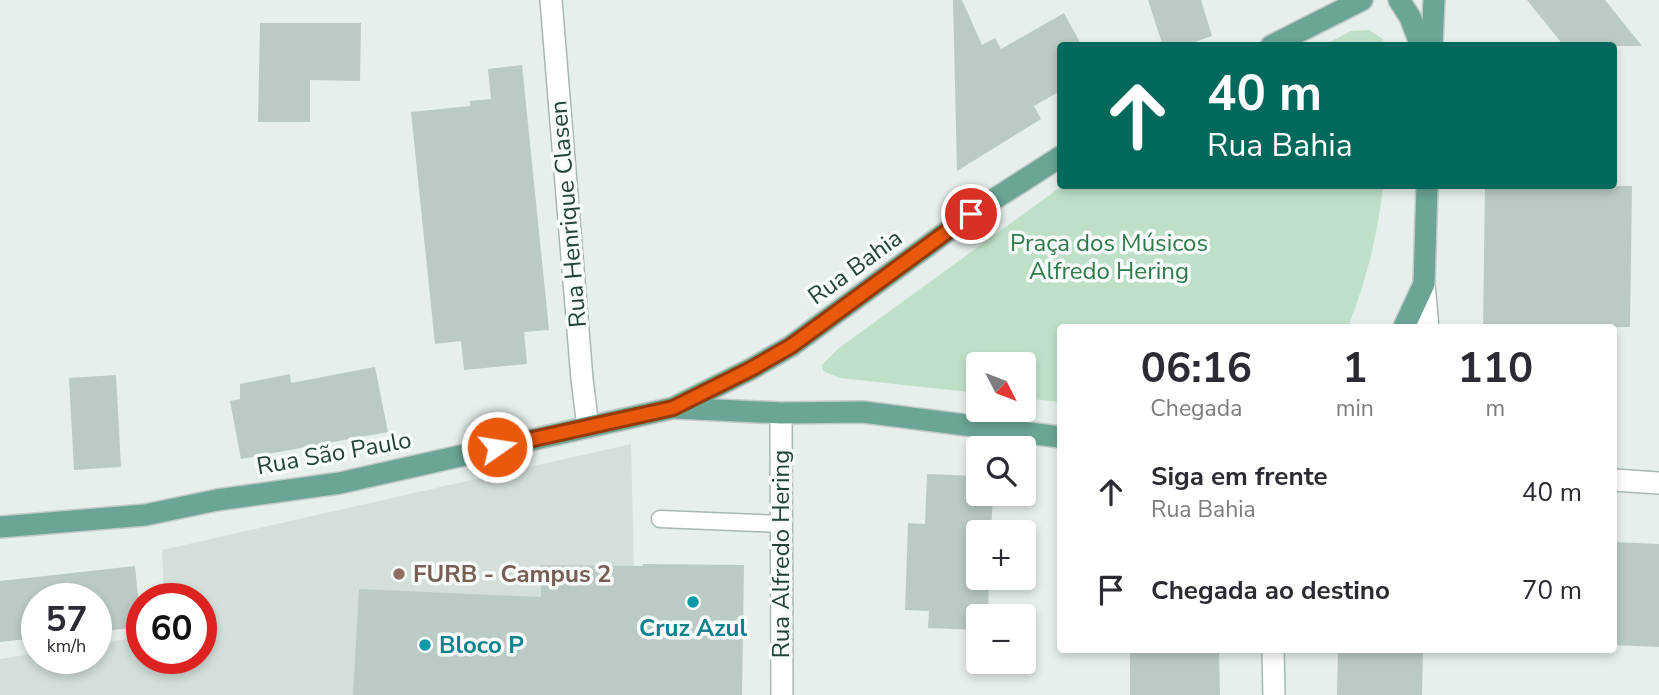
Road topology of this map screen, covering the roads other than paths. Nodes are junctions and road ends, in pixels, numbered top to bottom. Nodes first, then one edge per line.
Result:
1 (551, 0) edge
2 (1362, 0) edge
3 (1399, 0) edge
4 (1434, 0) edge
5 (1279, 42) edge
6 (1420, 42) edge
7 (1432, 42) edge
8 (1057, 159) edge
9 (1427, 189) edge
10 (1424, 284) junction
11 (1405, 324) edge
12 (1428, 324) edge
13 (673, 408) junction
14 (781, 413) junction
15 (588, 427) junction
16 (1057, 437) edge
17 (1617, 480) edge
18 (1659, 483) edge
19 (660, 519) dead end
20 (781, 524) junction
21 (0, 527) edge
22 (1273, 653) edge
23 (782, 695) edge
24 (1274, 695) edge

1 - 15 street, Rua Henrique Clasen
2 - 5 main road
3 - 6 main road
4 - 7 main road
8 - 13 main road, Rua Bahia
9 - 10 main road
10 - 11 main road
10 - 12 street
13 - 14 main road
13 - 15 main road, Rua São Paulo
14 - 16 main road
14 - 20 street, Rua Alfredo Hering
15 - 21 main road, Rua São Paulo
17 - 18 street
19 - 20 lane
20 - 23 street, Rua Alfredo Hering
22 - 24 street

